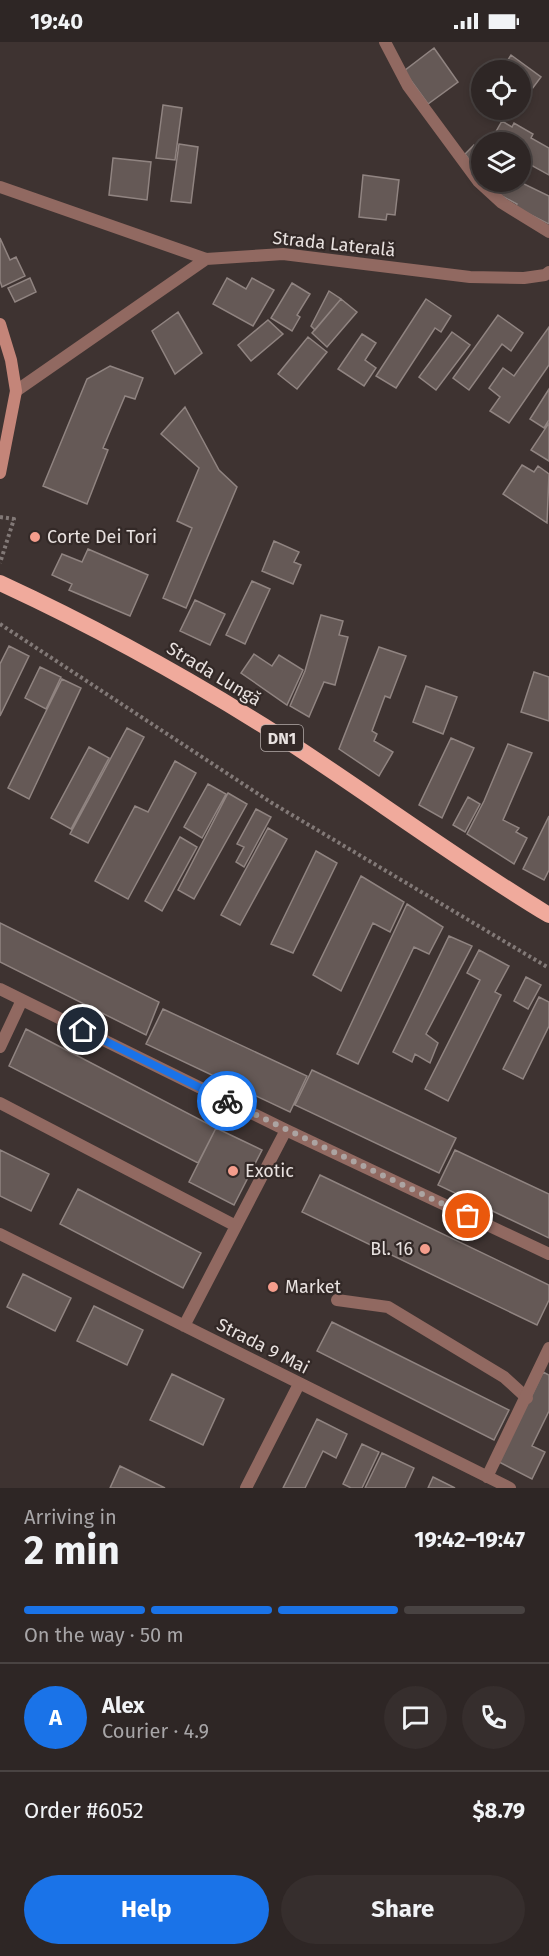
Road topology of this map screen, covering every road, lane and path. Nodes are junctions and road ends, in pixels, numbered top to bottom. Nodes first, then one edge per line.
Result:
1 (385, 42) edge
2 (0, 187) edge
3 (549, 232) edge
4 (206, 259) junction
5 (548, 275) edge
6 (0, 324) edge
7 (16, 391) junction
8 (0, 473) edge
9 (0, 517) edge
10 (0, 563) edge
11 (0, 583) edge
12 (0, 624) edge
13 (549, 915) edge
14 (549, 968) edge
15 (0, 989) edge
16 (22, 1000) junction
17 (0, 1047) edge
18 (0, 1103) edge
19 (286, 1130) junction
20 (236, 1226) junction
21 (0, 1234) edge
22 (549, 1254) edge
23 (337, 1300) dead end
24 (184, 1326) junction
25 (549, 1348) edge
26 (299, 1384) junction
27 (526, 1398) junction
28 (487, 1477) junction
29 (246, 1488) edge
30 (510, 1488) edge

1 - 3 street
2 - 4 street
4 - 5 street, Strada Laterală
4 - 7 street
6 - 7 main road
7 - 8 main road
9 - 10 path
11 - 13 highway, Strada Lungă / DN1
12 - 14 path
15 - 16 street
16 - 17 street
16 - 19 street
18 - 20 street
19 - 20 street
19 - 22 street
20 - 24 street
21 - 24 street, Strada 9 Mai
23 - 27 street
24 - 26 street, Strada 9 Mai
25 - 27 street
26 - 28 street, Strada 9 Mai
26 - 29 street
27 - 28 street
28 - 30 street, Strada 9 Mai

